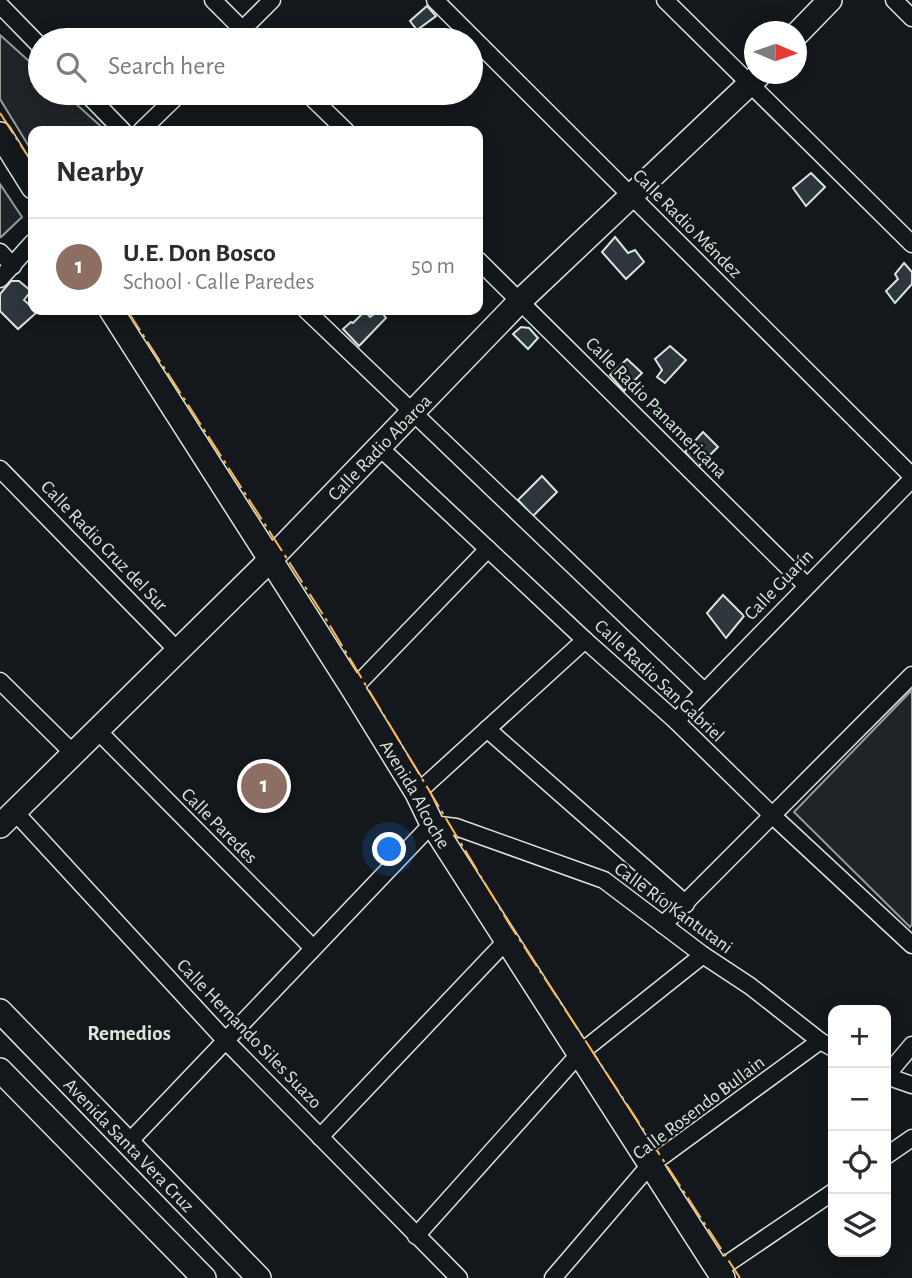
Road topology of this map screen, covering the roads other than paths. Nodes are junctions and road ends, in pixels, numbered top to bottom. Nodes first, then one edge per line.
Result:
1 (213, 0) edge
2 (272, 0) edge
3 (435, 0) edge
4 (665, 0) edge
5 (830, 0) edge
6 (894, 0) edge
7 (0, 5) edge
8 (912, 18) edge
9 (807, 24) edge
10 (235, 28) edge
11 (249, 28) edge
12 (463, 28) edge
13 (28, 34) edge
14 (483, 48) edge
15 (744, 68) edge
16 (749, 84) edge
17 (761, 84) edge
18 (98, 105) edge
19 (168, 105) edge
20 (319, 105) edge
21 (119, 126) edge
22 (146, 126) edge
23 (341, 126) edge
24 (0, 134) edge
25 (28, 179) edge
26 (629, 195) junction
27 (912, 244) edge
28 (28, 248) edge
29 (0, 252) edge
30 (483, 265) edge
31 (13, 266) junction
32 (0, 279) edge
33 (520, 301) junction
34 (114, 315) edge
35 (311, 315) edge
36 (412, 412) junction
37 (378, 446) junction
38 (0, 469) edge
39 (912, 478) edge
40 (488, 549) junction
41 (270, 560) junction
42 (806, 585) junction
43 (585, 640) junction
44 (179, 652) junction
45 (912, 675) edge
46 (0, 681) edge
47 (353, 689) junction
48 (704, 691) junction
49 (676, 721) junction
50 (487, 729) junction
51 (98, 731) junction
52 (72, 753) junction
53 (417, 793) junction
54 (772, 816) junction
55 (7, 819) edge
56 (432, 824) junction
57 (686, 904) junction
58 (663, 925) junction
59 (507, 940) junction
60 (912, 945) edge
61 (313, 948) junction
62 (703, 955) junction
63 (0, 1011) edge
64 (226, 1041) junction
65 (827, 1044) edge
66 (912, 1045) edge
67 (580, 1053) junction
68 (0, 1070) edge
69 (891, 1070) edge
70 (891, 1078) edge
71 (912, 1085) edge
72 (320, 1137) junction
73 (912, 1138) edge
74 (128, 1143) junction
75 (891, 1153) edge
76 (649, 1166) junction
77 (830, 1194) edge
78 (416, 1236) junction
79 (721, 1274) edge
80 (204, 1278) edge
81 (259, 1278) edge
82 (459, 1278) edge
83 (553, 1278) edge

1 - 10 street
2 - 11 street
3 - 12 street, Calle Radio Méndez
4 - 15 street
5 - 9 street
6 - 8 street
7 - 13 street
14 - 26 street, Calle Radio Méndez
16 - 26 street, Calle Radio Abaroa
17 - 27 street
18 - 21 street
19 - 22 street
20 - 23 street
24 - 25 street
26 - 33 street, Calle Radio Abaroa
26 - 39 street, Calle Radio Méndez
28 - 31 street
29 - 31 street
30 - 33 street, Calle Radio Panamericana
31 - 32 street
33 - 36 street, Calle Radio Abaroa
33 - 42 street, Calle Radio Panamericana
34 - 41 street, Avenida Alcoche
35 - 36 street, Calle Radio San Gabriel
36 - 37 street, Calle Radio Abaroa
36 - 48 street, Calle Radio San Gabriel
37 - 40 street, Calle Radio San Gabriel
37 - 41 street, Calle Radio Abaroa
38 - 44 street, Calle Radio Cruz del Sur
39 - 42 street, Calle Guarín
40 - 43 street, Calle Radio San Gabriel
40 - 47 street
41 - 44 street, Calle Radio Abaroa
41 - 47 street, Avenida Alcoche
42 - 48 street, Calle Guarín
43 - 49 street, Calle Radio San Gabriel
43 - 50 street
44 - 51 street, Calle Radio Abaroa
45 - 54 street
46 - 52 street
47 - 53 street, Avenida Alcoche
48 - 49 street, Calle Guarín
49 - 54 street, Calle Radio San Gabriel
50 - 53 street
50 - 57 street
51 - 52 street, Calle Radio Abaroa
51 - 61 street, Calle Paredes
52 - 55 street, Calle Radio Abaroa
53 - 56 street, Avenida Alcoche
54 - 57 street
54 - 60 street, Calle Radio San Gabriel
55 - 64 street, Calle Hernando Siles Suazo
56 - 58 street, Calle Río Kantutani
56 - 59 street, Avenida Alcoche
56 - 61 street
57 - 58 street
58 - 62 street, Calle Río Kantutani
59 - 67 street, Avenida Alcoche
59 - 72 street
61 - 64 street
62 - 65 street, Calle Río Kantutani
62 - 67 street
63 - 74 street, Avenida Santa Vera Cruz
64 - 72 street, Calle Hernando Siles Suazo
64 - 74 street
65 - 76 street, Calle Rosendo Bullain
66 - 69 street
67 - 76 street, Avenida Alcoche
67 - 78 street
68 - 80 street, Avenida Santa Vera Cruz
70 - 71 street
72 - 78 street, Calle Hernando Siles Suazo
73 - 75 street
74 - 81 street, Avenida Santa Vera Cruz
76 - 79 street, Avenida Alcoche
76 - 83 street, Calle Rosendo Bullain
77 - 79 street
78 - 82 street, Calle Hernando Siles Suazo

